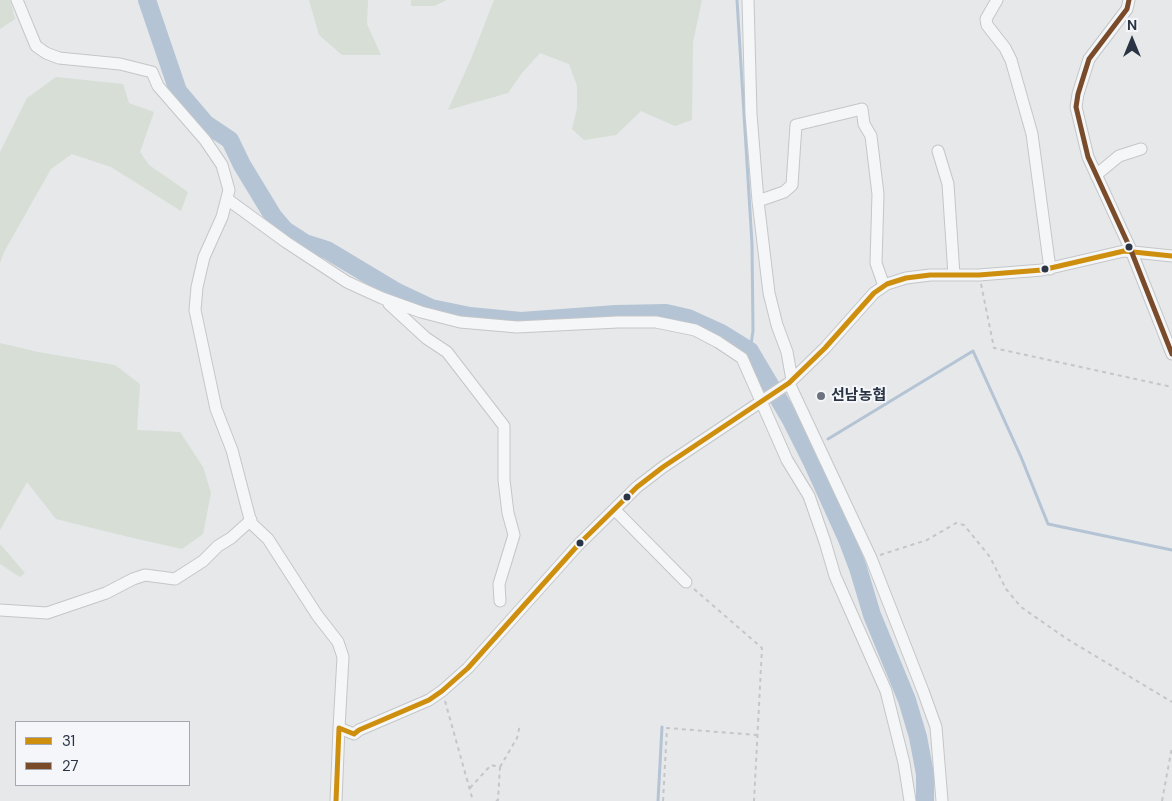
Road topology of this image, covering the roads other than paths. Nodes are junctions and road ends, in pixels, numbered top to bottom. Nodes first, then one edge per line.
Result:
1 (18, 0) edge
2 (748, 0) edge
3 (997, 0) edge
4 (1129, 0) edge
5 (1141, 149) dead end
6 (938, 151) dead end
7 (1096, 175) junction
8 (227, 199) junction
9 (758, 201) junction
10 (1132, 252) junction
11 (1172, 256) edge
12 (1050, 269) junction
13 (954, 275) junction
14 (884, 286) junction
15 (382, 298) junction
16 (1172, 354) edge
17 (788, 384) junction
18 (765, 401) junction
19 (614, 510) junction
20 (250, 520) junction
21 (686, 582) road end
22 (500, 601) dead end
23 (0, 610) edge
24 (340, 728) junction
25 (336, 801) edge
26 (910, 801) edge
27 (942, 801) edge

1 - 8 street
2 - 9 street
3 - 12 street
4 - 7 street
5 - 7 street
6 - 13 street
7 - 10 street
8 - 15 street
8 - 20 street
9 - 14 street
9 - 17 street
10 - 11 street
10 - 12 street
10 - 16 street
12 - 13 street
13 - 14 street
14 - 17 street
15 - 18 street
15 - 22 street
17 - 18 street
17 - 27 street
18 - 19 street
18 - 26 street
19 - 21 street
19 - 24 street
20 - 23 street
20 - 24 street
24 - 25 street

